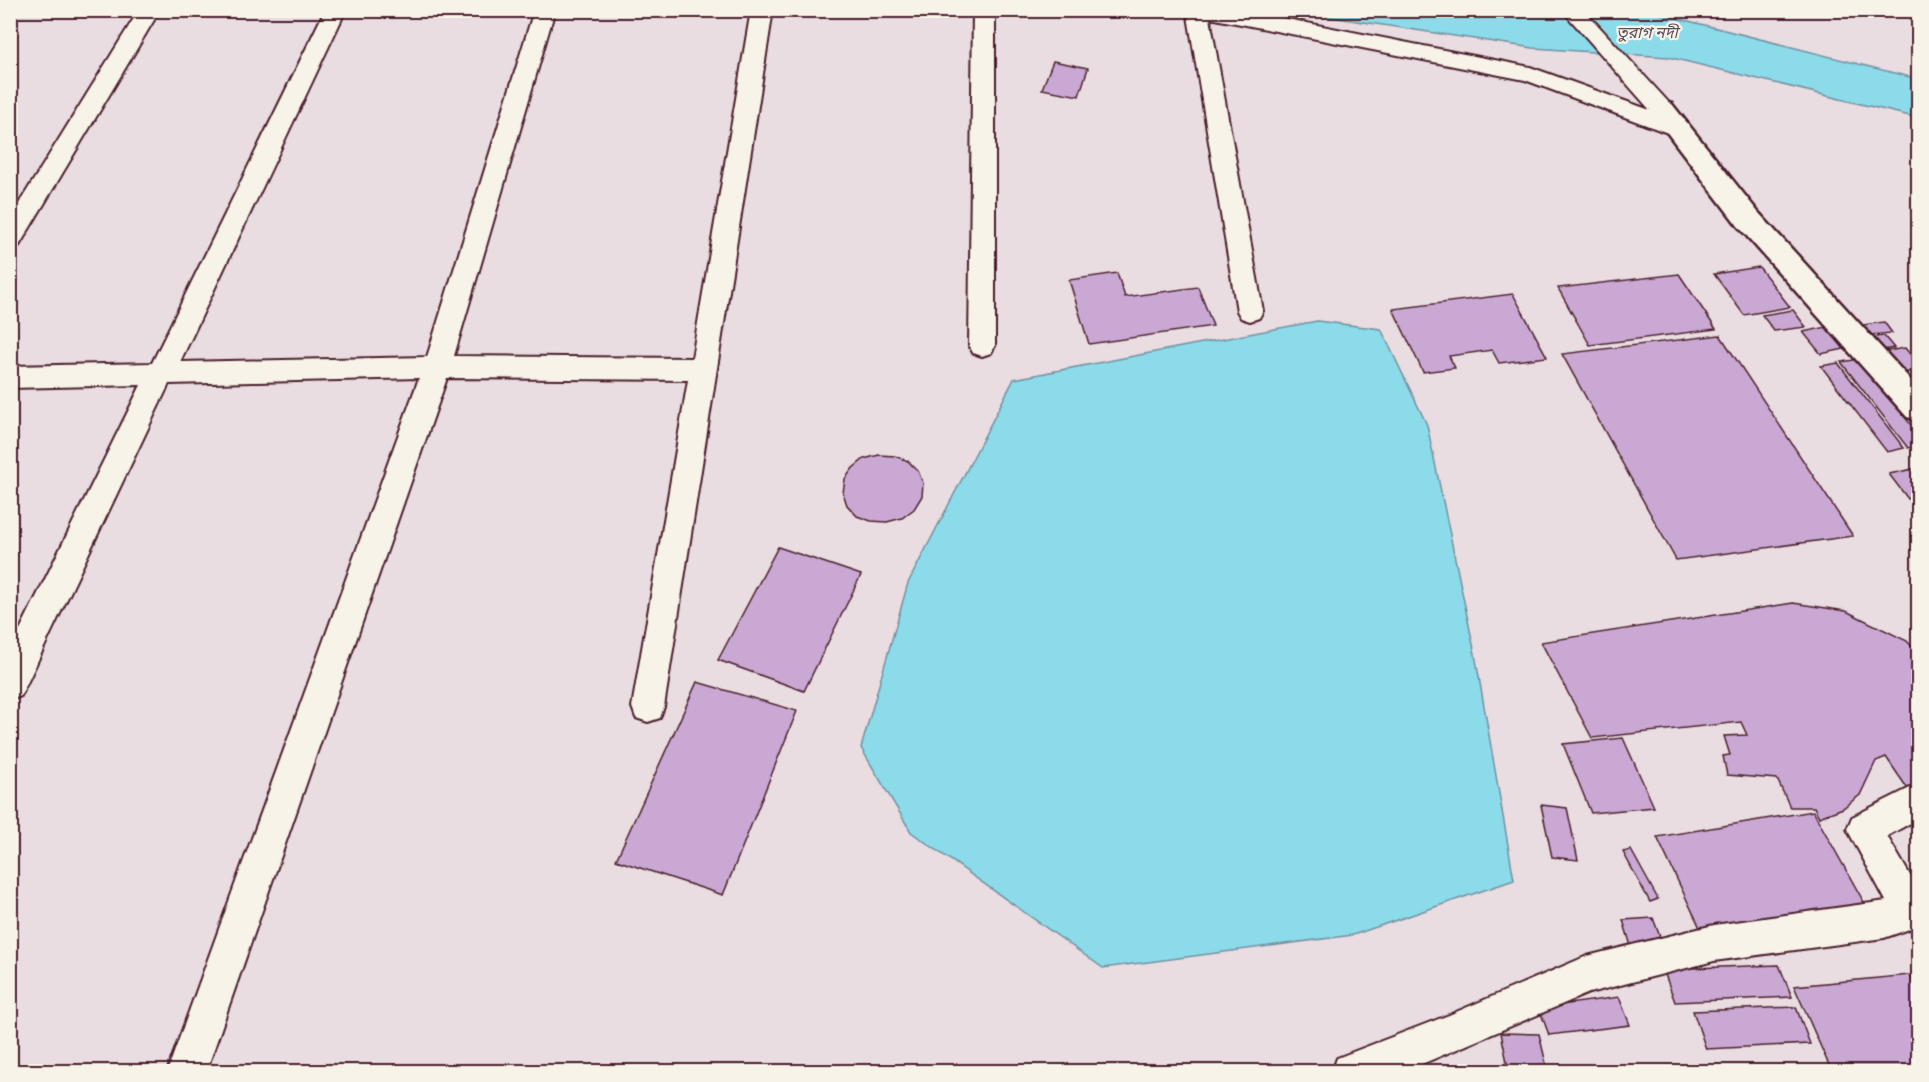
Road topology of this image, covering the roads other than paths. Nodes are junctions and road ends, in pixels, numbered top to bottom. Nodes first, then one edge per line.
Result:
1 (150, 10) edge
2 (336, 10) edge
3 (545, 10) edge
4 (762, 10) edge
5 (984, 10) edge
6 (1198, 10) edge
7 (1205, 10) edge
8 (1572, 10) edge
9 (1670, 119) junction
10 (10, 240) edge
11 (1250, 311) dead end
12 (982, 345) dead end
13 (437, 368) junction
14 (703, 369) junction
15 (160, 375) junction
16 (10, 377) edge
17 (1918, 408) edge
18 (10, 685) edge
19 (648, 707) dead end
20 (1918, 801) edge
21 (186, 1071) edge
22 (1351, 1071) edge

1 - 10 street
2 - 15 street
3 - 13 street
4 - 14 street
5 - 12 street
6 - 11 street
7 - 9 street
8 - 9 street
9 - 17 street
13 - 14 street
13 - 15 street
13 - 21 street
14 - 19 street
15 - 16 street
15 - 18 street
20 - 22 street

